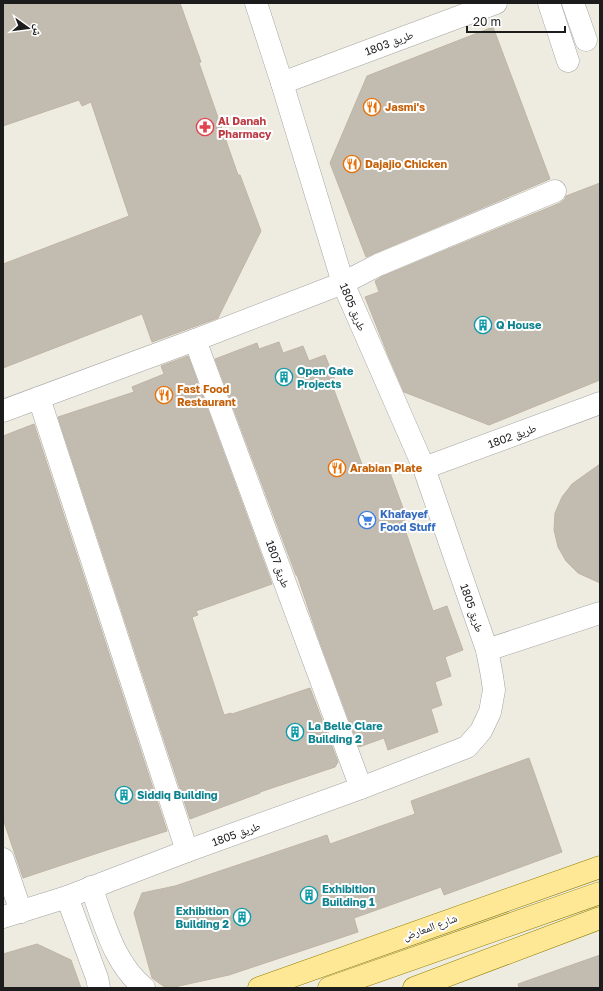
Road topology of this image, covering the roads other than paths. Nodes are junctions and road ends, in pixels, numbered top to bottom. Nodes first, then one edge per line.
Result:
1 (256, 3) edge
2 (496, 3) edge
3 (549, 3) edge
4 (573, 3) edge
5 (586, 40) dead end
6 (568, 61) dead end
7 (282, 83) junction
8 (555, 192) dead end
9 (343, 284) junction
10 (195, 340) junction
11 (38, 398) junction
12 (600, 403) edge
13 (3, 411) edge
14 (424, 468) junction
15 (600, 613) edge
16 (487, 650) junction
17 (361, 788) junction
18 (187, 851) junction
19 (3, 859) edge
20 (600, 867) edge
21 (91, 887) junction
22 (600, 893) edge
23 (67, 897) junction
24 (12, 914) edge
25 (600, 918) edge
26 (99, 988) edge
27 (144, 988) edge
28 (259, 988) edge
29 (328, 988) edge
30 (414, 988) edge

1 - 7 street, طريق 1805
2 - 7 street, طريق 1803
3 - 6 street
4 - 5 street
7 - 9 street, طريق 1805
8 - 9 street
9 - 10 street
9 - 14 street, طريق 1805
10 - 11 street
10 - 17 street, طريق 1807
11 - 13 street
11 - 18 street
12 - 14 street, طريق 1802
14 - 16 street, طريق 1805
15 - 16 street
16 - 17 street, طريق 1805
17 - 18 street, طريق 1805
18 - 21 street, طريق 1805
19 - 24 street
20 - 28 main road, شارع المعارض
21 - 23 street, طريق 1805
21 - 27 street
22 - 29 main road
23 - 24 street, طريق 1805
23 - 26 street
25 - 30 main road

